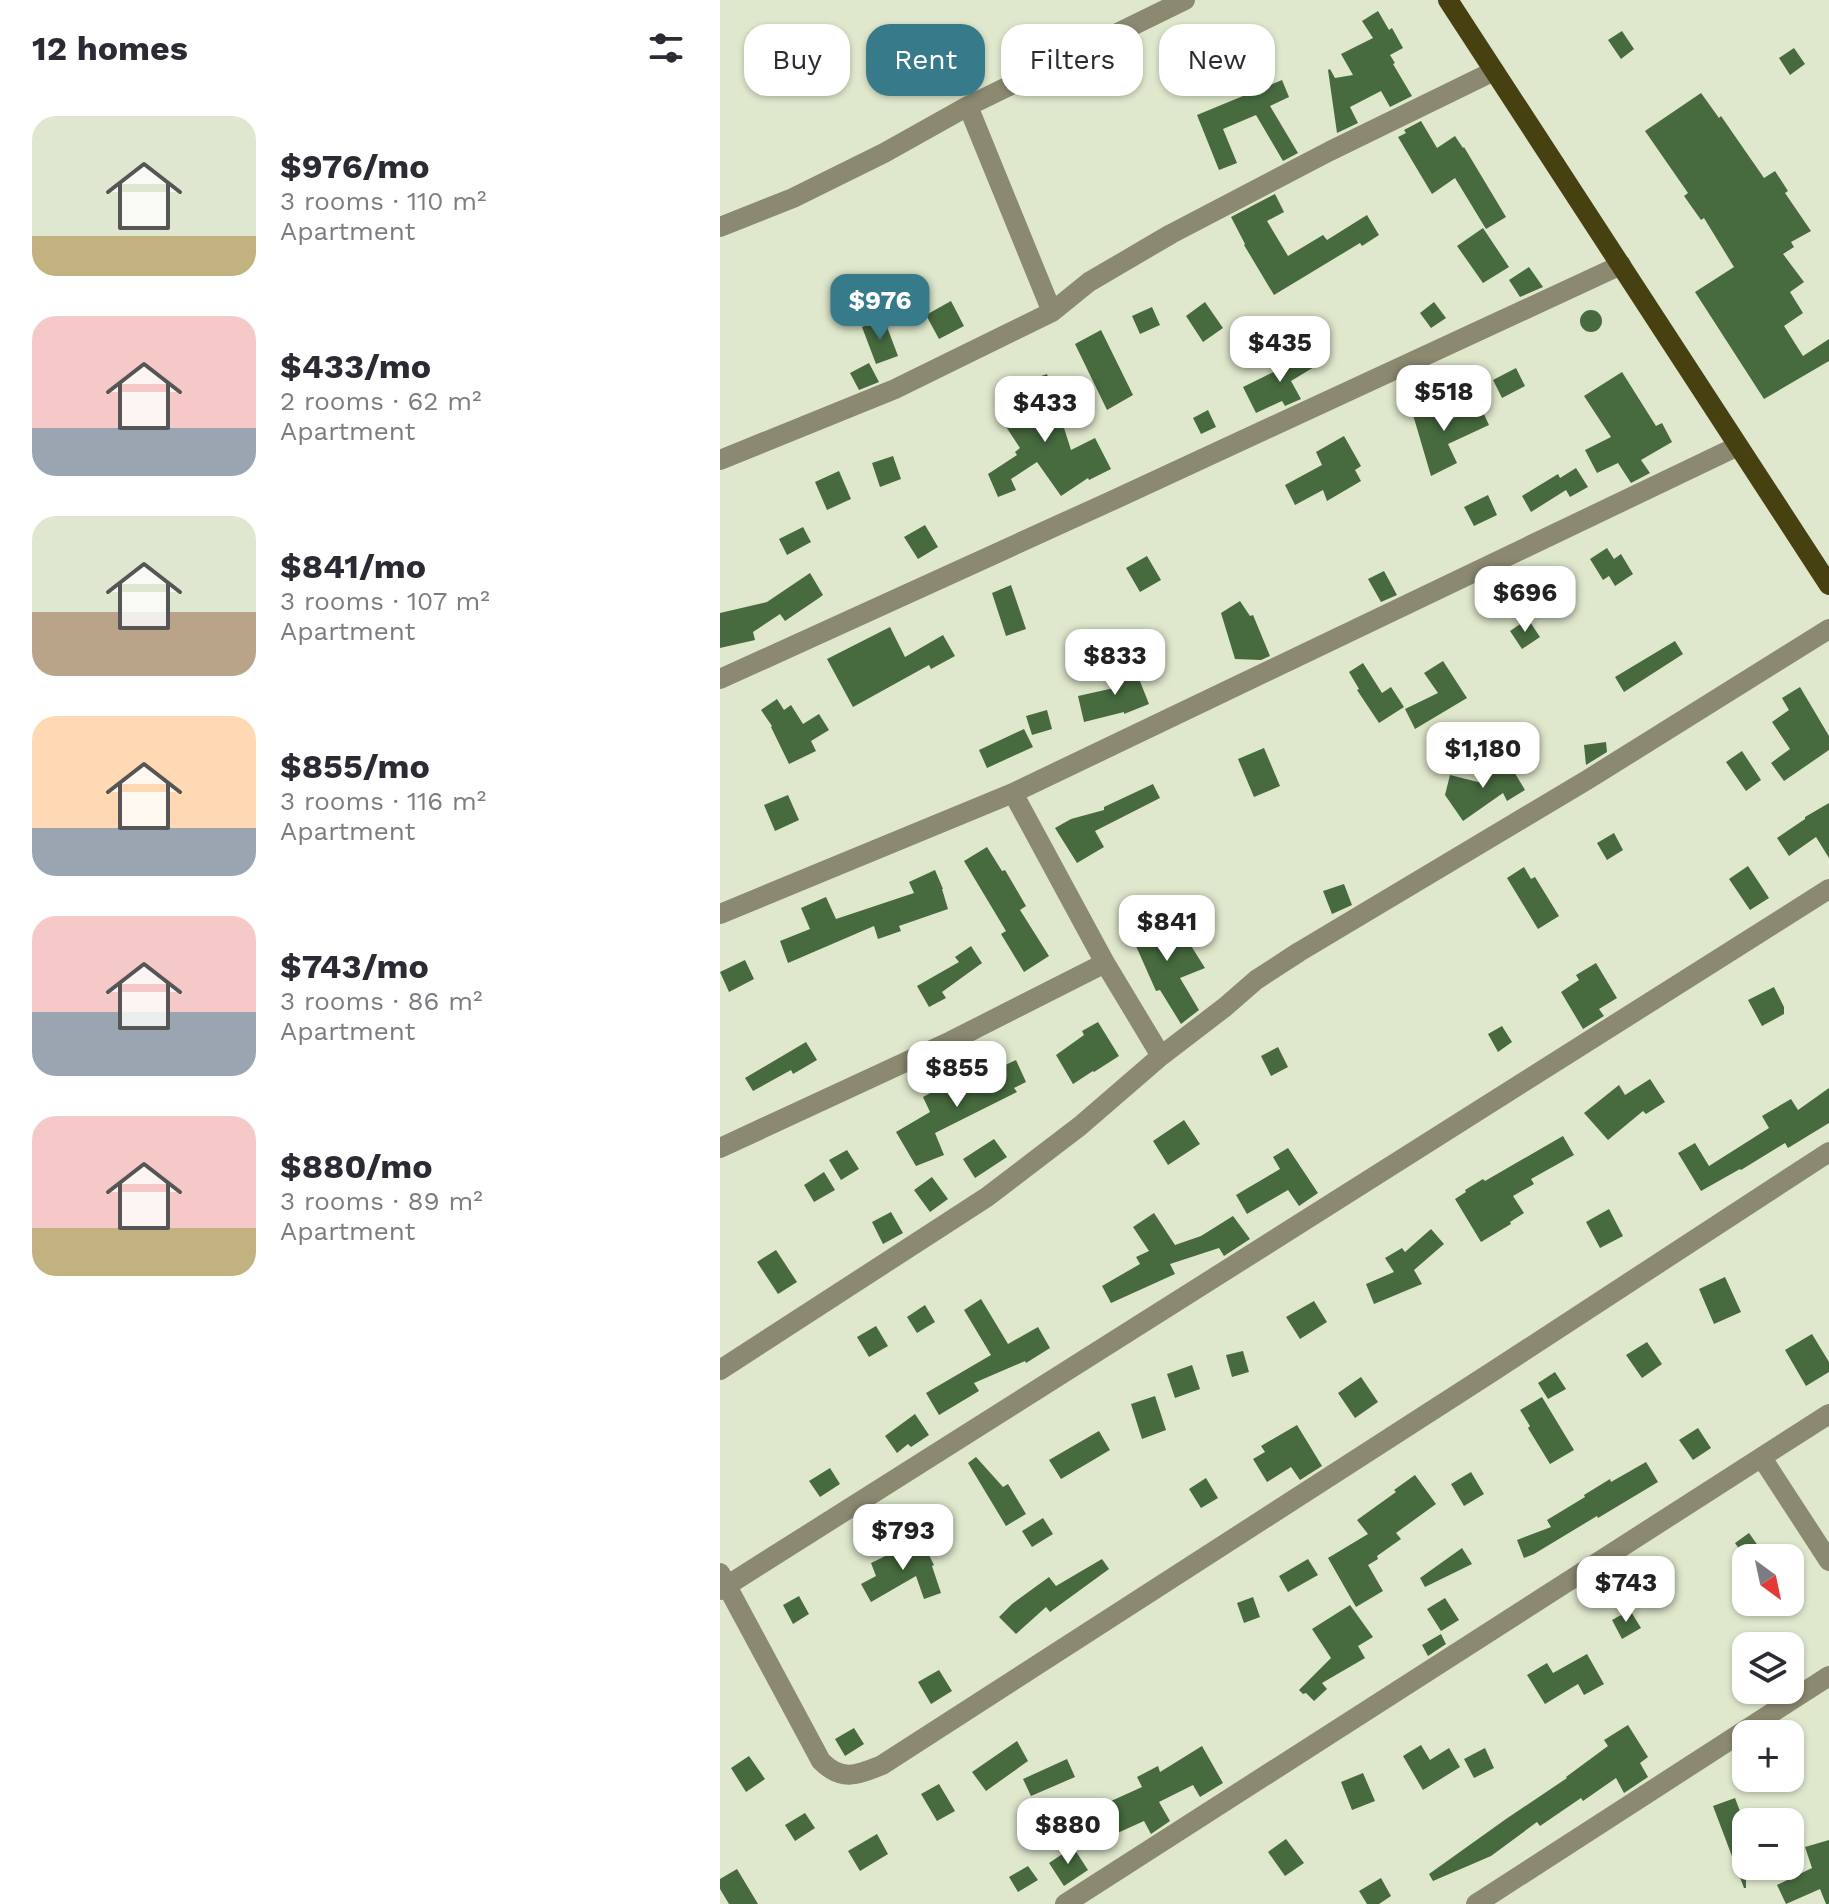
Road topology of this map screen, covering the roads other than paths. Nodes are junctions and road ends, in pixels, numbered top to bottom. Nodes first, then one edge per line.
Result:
1 (1185, 0) edge
2 (1448, 0) edge
3 (1494, 71) junction
4 (968, 106) junction
5 (720, 227) edge
6 (1621, 265) junction
7 (1052, 312) junction
8 (1738, 446) junction
9 (720, 460) edge
10 (1829, 585) edge
11 (1829, 629) edge
12 (720, 679) edge
13 (1013, 793) junction
14 (1829, 889) edge
15 (720, 914) edge
16 (1105, 963) junction
17 (1161, 1056) junction
18 (720, 1148) edge
19 (1829, 1152) edge
20 (720, 1370) edge
21 (1829, 1414) edge
22 (1762, 1458) junction
23 (1829, 1561) edge
24 (722, 1583) edge
25 (1829, 1676) edge
26 (1065, 1904) edge
27 (1476, 1904) edge

1 - 4 street
2 - 3 main road
3 - 6 main road
3 - 7 street
4 - 5 street
4 - 7 street
6 - 8 main road
6 - 12 street
7 - 9 street
8 - 10 main road
8 - 13 street
11 - 17 street
13 - 15 street
13 - 16 street
14 - 24 street
16 - 17 street
16 - 18 street
17 - 20 street
19 - 24 street
21 - 22 street
22 - 23 street
22 - 26 street
25 - 27 street

